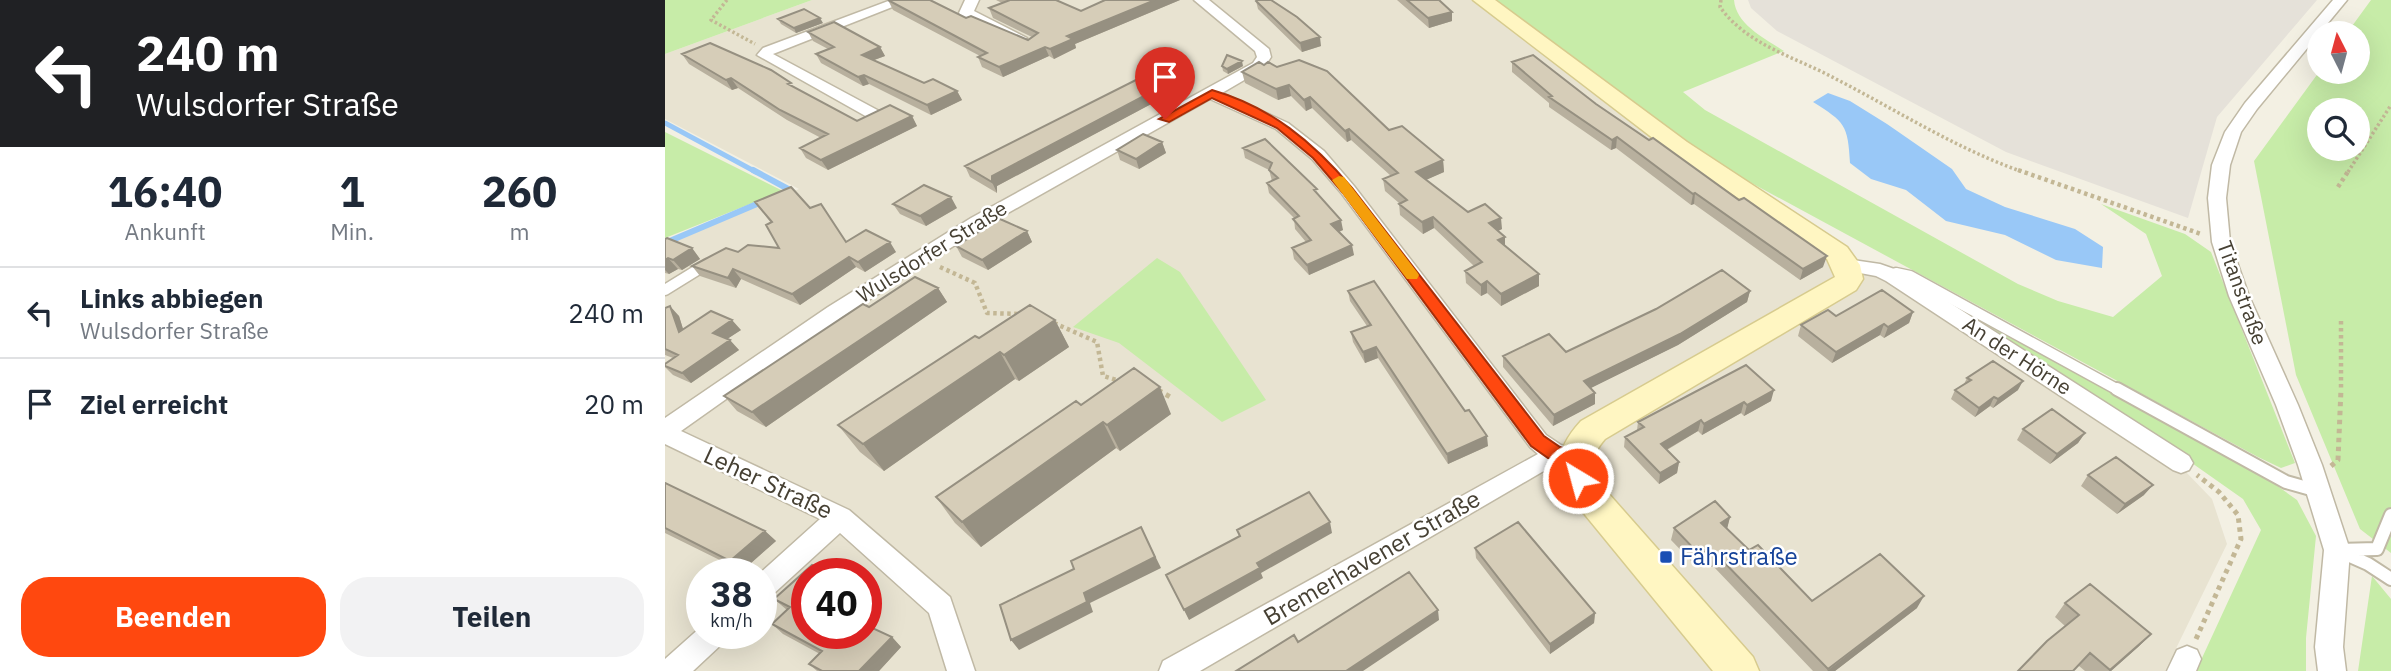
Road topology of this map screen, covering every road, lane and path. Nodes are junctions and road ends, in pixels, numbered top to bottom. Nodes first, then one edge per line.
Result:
1 (727, 0) edge
2 (903, 0) edge
3 (972, 0) edge
4 (1201, 0) edge
5 (1483, 0) edge
6 (1721, 0) edge
7 (2340, 0) edge
8 (1032, 43) edge
9 (768, 51) junction
10 (1212, 93) junction
11 (2391, 106) edge
12 (875, 115) edge
13 (2339, 187) dead end
14 (2221, 242) junction
15 (921, 258) junction
16 (712, 260) edge
17 (1846, 265) junction
18 (1880, 270) junction
19 (665, 290) edge
20 (1028, 315) edge
21 (2341, 321) dead end
22 (1051, 322) edge
23 (1126, 383) edge
24 (1153, 387) edge
25 (1173, 398) dead end
26 (665, 432) edge
27 (1575, 458) junction
28 (2181, 463) joint
29 (2310, 465) junction
30 (2318, 491) junction
31 (2391, 515) edge
32 (840, 517) junction
33 (2337, 550) junction
34 (777, 574) edge
35 (2391, 579) edge
36 (696, 649) edge
37 (2185, 665) edge
38 (672, 671) edge
39 (961, 671) edge
40 (1173, 671) edge
41 (1739, 671) edge
42 (2332, 671) edge

1 - 9 path
2 - 9 street
3 - 8 street
4 - 10 street, Wulsdorfer Straße
5 - 17 street
6 - 14 path
7 - 14 street, Titanstraße
9 - 12 street
10 - 15 street, Wulsdorfer Straße
10 - 27 street
11 - 13 path
14 - 29 street, Titanstraße
15 - 20 path
15 - 26 street, Wulsdorfer Straße
16 - 19 lane
17 - 18 street, An der Hörne
17 - 27 street
18 - 28 street, An der Hörne
18 - 30 lane
21 - 29 path
22 - 23 path
24 - 25 path
26 - 32 street, Leher Straße
27 - 40 street, Bremerhavener Straße
27 - 41 street
28 - 37 path
29 - 30 street, Titanstraße
30 - 33 street, Titanstraße
31 - 33 lane
32 - 34 street
32 - 39 street, Leher Straße
33 - 35 lane
33 - 42 street
36 - 38 street

